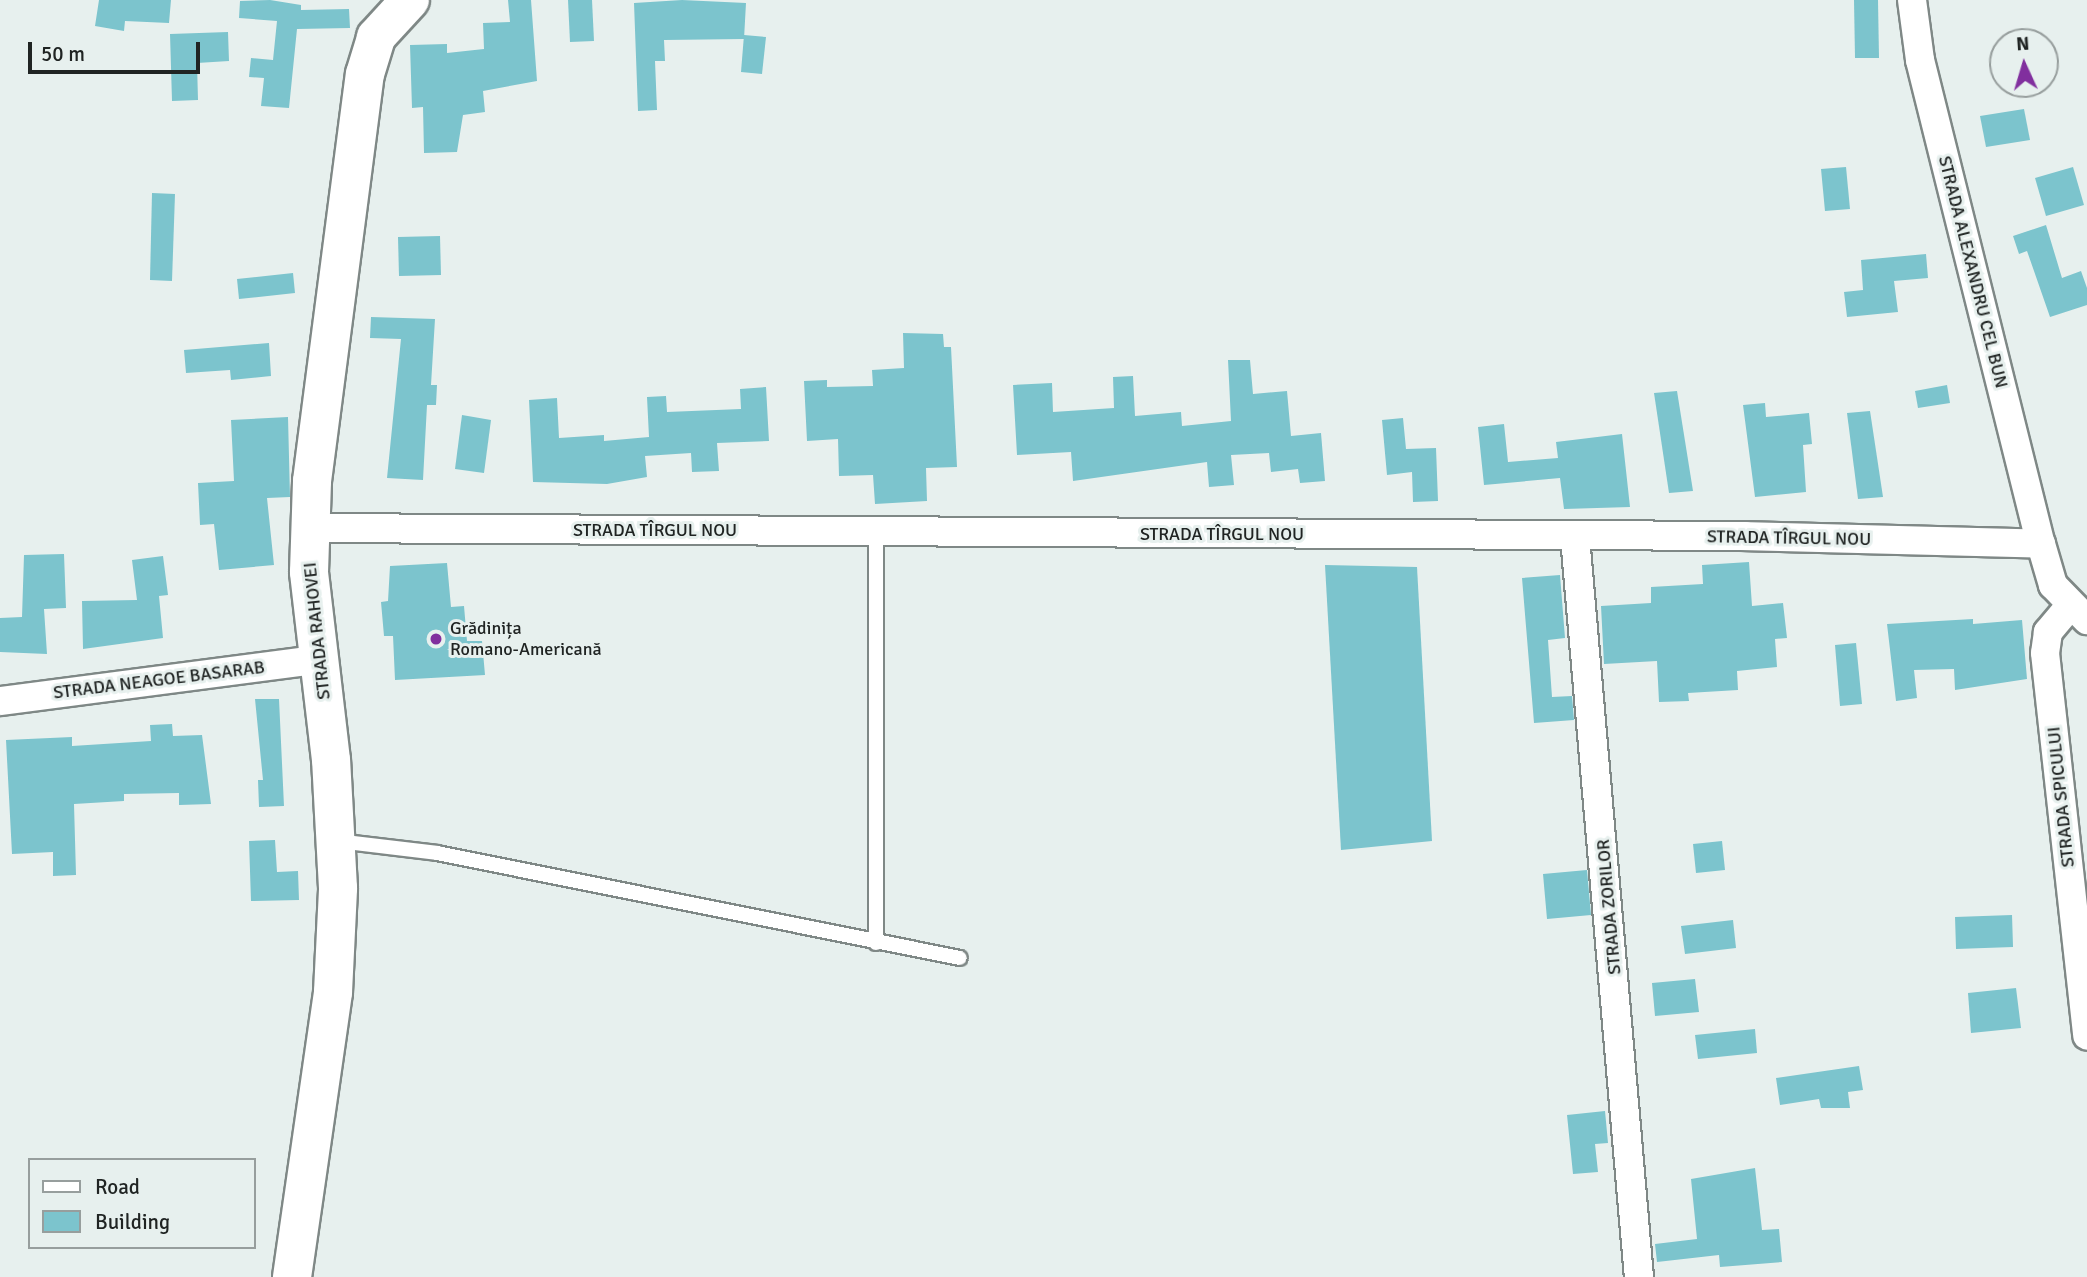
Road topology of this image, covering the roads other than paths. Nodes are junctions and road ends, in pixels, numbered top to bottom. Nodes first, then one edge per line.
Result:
1 (410, 0) edge
2 (1912, 0) edge
3 (309, 528) junction
4 (876, 532) junction
5 (1576, 537) junction
6 (2041, 544) junction
7 (2078, 614) edge
8 (317, 660) junction
9 (0, 701) edge
10 (336, 841) junction
11 (876, 943) junction
12 (960, 958) dead end
13 (2087, 1036) edge
14 (292, 1277) edge
15 (1639, 1277) edge

1 - 3 main road, STRADA RAHOVEI
2 - 6 street, STRADA ALEXANDRU CEL BUN
3 - 4 street, STRADA TÎRGUL NOU
3 - 8 main road, STRADA RAHOVEI
4 - 5 street, STRADA TÎRGUL NOU
4 - 11 lane
5 - 6 street, STRADA TÎRGUL NOU
5 - 15 street, STRADA ZORILOR
6 - 7 street
7 - 13 street, STRADA SPICULUI
8 - 9 street, STRADA NEAGOE BASARAB
8 - 10 main road, STRADA RAHOVEI
10 - 11 lane
10 - 14 main road, STRADA RAHOVEI
11 - 12 lane

